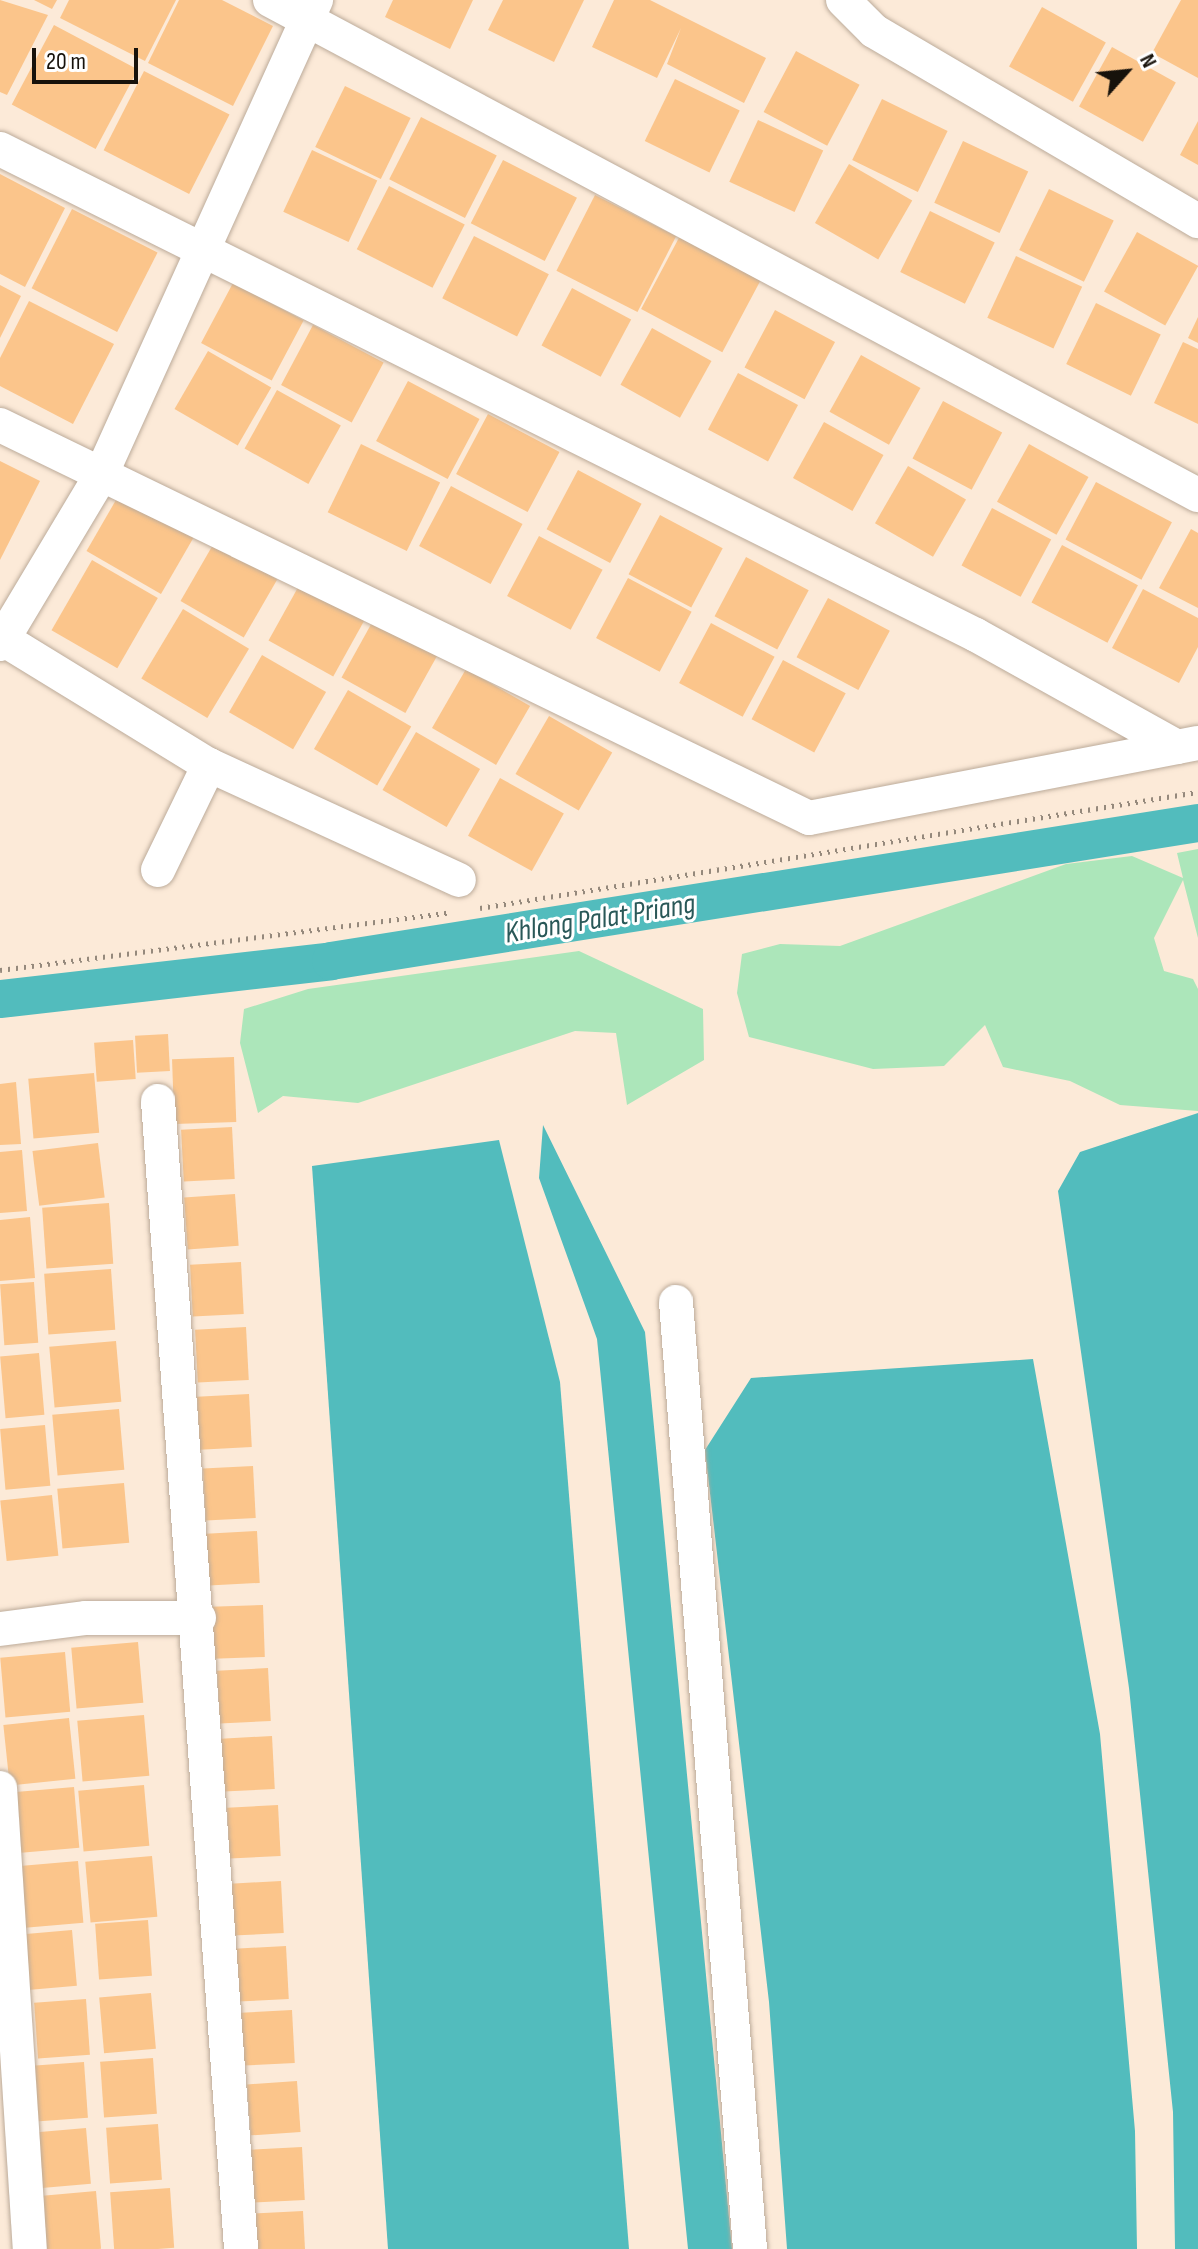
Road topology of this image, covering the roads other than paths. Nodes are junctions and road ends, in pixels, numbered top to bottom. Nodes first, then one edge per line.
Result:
1 (270, 0) edge
2 (843, 0) edge
3 (310, 10) edge
4 (0, 149) edge
5 (1198, 221) edge
6 (201, 255) junction
7 (0, 425) edge
8 (100, 477) junction
9 (1198, 495) edge
10 (2, 642) edge
11 (1188, 745) edge
12 (209, 765) junction
13 (158, 870) dead end
14 (464, 900) road end
15 (158, 1101) dead end
16 (676, 1302) dead end
17 (199, 1618) junction
18 (0, 1629) edge
19 (0, 1788) edge
20 (30, 2249) edge
21 (241, 2249) edge
22 (750, 2249) edge

1 - 3 street
2 - 5 street
3 - 6 street
3 - 9 street
4 - 6 street
6 - 8 street
6 - 11 street
7 - 8 street
8 - 10 street
8 - 11 street
10 - 12 street
12 - 13 street
12 - 14 street
15 - 17 street
16 - 22 street
17 - 18 street
17 - 21 street
19 - 20 street

